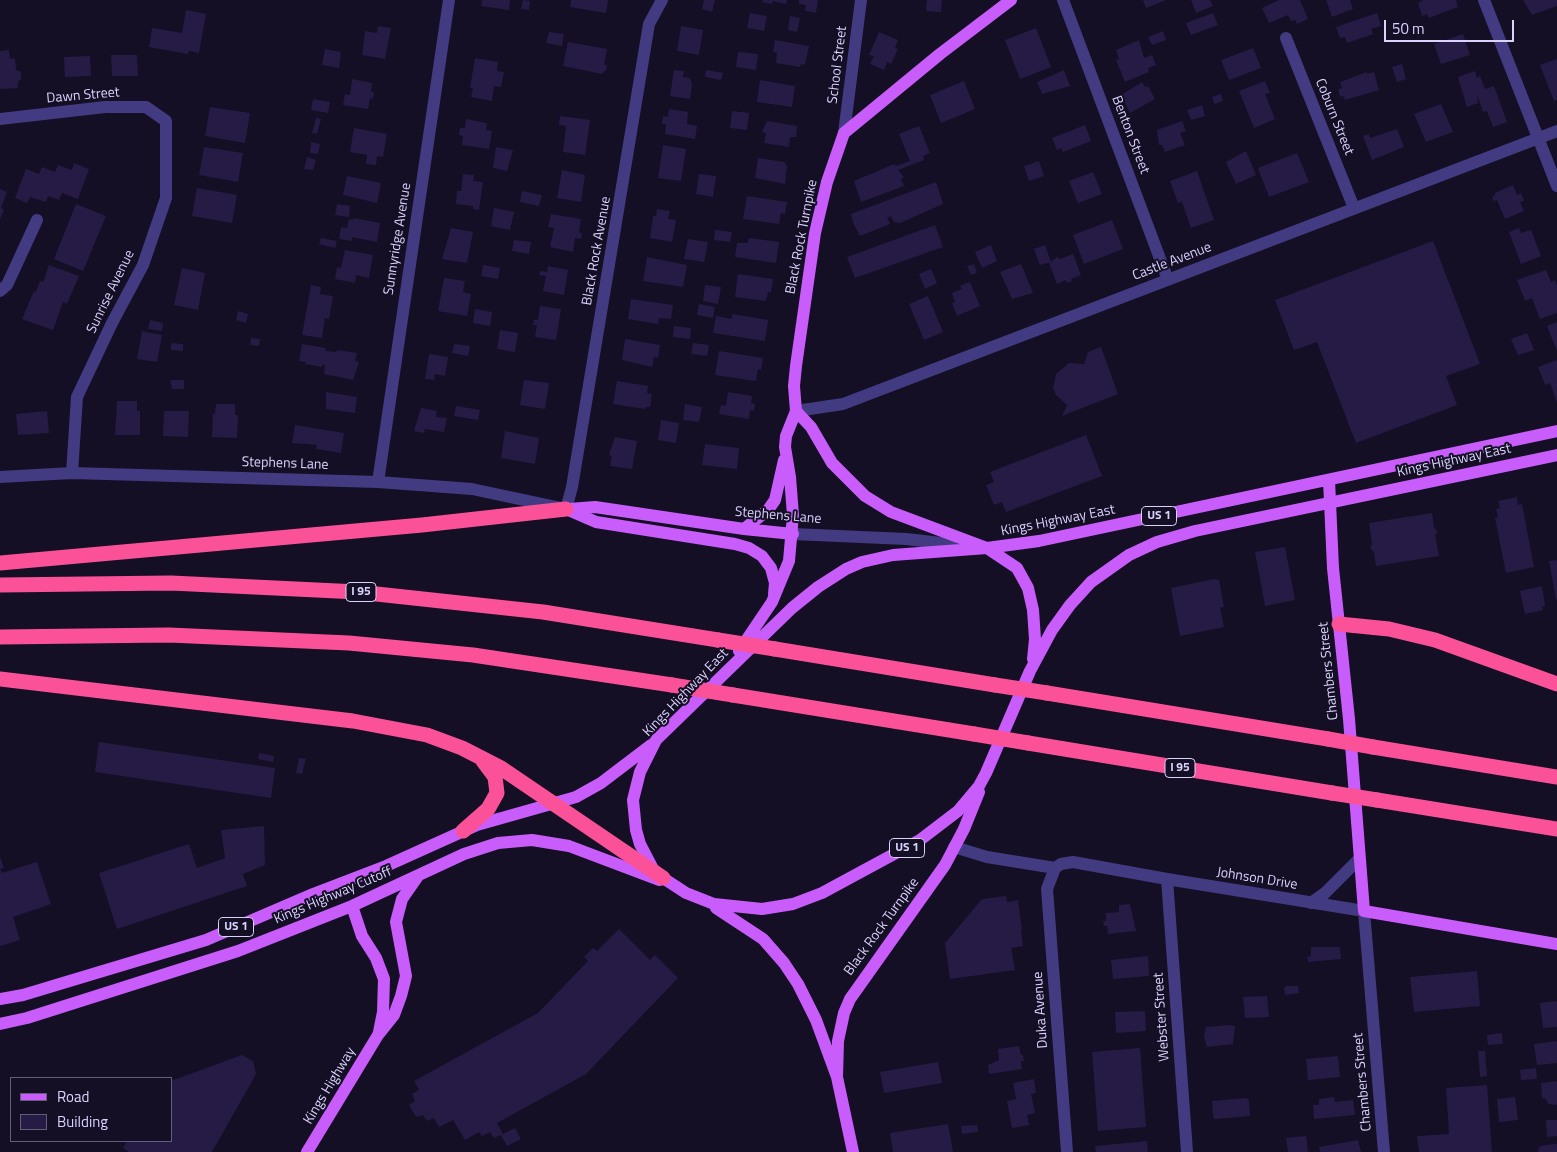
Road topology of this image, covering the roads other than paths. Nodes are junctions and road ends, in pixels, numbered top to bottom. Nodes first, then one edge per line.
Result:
1 (449, 0) edge
2 (662, 0) edge
3 (862, 0) edge
4 (1011, 0) edge
5 (1063, 0) edge
6 (1484, 0) edge
7 (1286, 38) dead end
8 (0, 119) edge
9 (166, 121) joint
10 (1557, 131) edge
11 (844, 133) junction
12 (1539, 138) junction
13 (1557, 186) edge
14 (1354, 208) junction
15 (37, 220) dead end
16 (1168, 280) junction
17 (0, 291) edge
18 (796, 411) junction
19 (1557, 431) edge
20 (785, 447) junction
21 (1446, 455) junction
22 (1557, 455) edge
23 (72, 473) junction
24 (0, 477) edge
25 (1452, 477) junction
26 (1329, 480) junction
27 (378, 482) junction
28 (1331, 502) junction
29 (566, 509) junction
30 (744, 529) junction
31 (793, 534) junction
32 (987, 548) junction
33 (0, 563) edge
34 (0, 585) edge
35 (772, 602) junction
36 (1338, 624) junction
37 (0, 637) edge
38 (1030, 671) junction
39 (723, 676) junction
40 (0, 680) edge
41 (1557, 684) edge
42 (656, 740) junction
43 (475, 753) junction
44 (986, 773) junction
45 (1557, 777) edge
46 (554, 804) junction
47 (1557, 829) edge
48 (462, 831) junction
49 (954, 847) junction
50 (1359, 859) junction
51 (1055, 868) junction
52 (418, 876) junction
53 (1167, 880) junction
54 (669, 882) junction
55 (700, 899) junction
56 (1311, 903) junction
57 (352, 906) junction
58 (1364, 911) junction
59 (1557, 944) edge
60 (114, 967) junction
61 (121, 988) junction
62 (0, 999) edge
63 (0, 1024) edge
64 (378, 1035) junction
65 (837, 1077) junction
66 (308, 1152) edge
67 (854, 1152) edge
68 (1067, 1152) edge
69 (1187, 1152) edge
70 (1384, 1152) edge

1 - 27 street, Sunnyridge Avenue
2 - 29 street, Black Rock Avenue
3 - 11 street, School Street
4 - 11 main road
5 - 16 street, Benton Street
6 - 12 street
7 - 14 street, Coburn Street
8 - 9 street, Dawn Street
9 - 23 street, Sunrise Avenue
10 - 12 street, Castle Avenue
11 - 18 main road, Black Rock Turnpike
12 - 13 street
12 - 14 street, Castle Avenue
14 - 16 street, Castle Avenue
15 - 17 street
16 - 18 street, Castle Avenue
18 - 20 main road, Black Rock Turnpike
18 - 32 main road
19 - 21 main road, Kings Highway East / US 1
20 - 30 main road
20 - 31 main road, Black Rock Turnpike
21 - 25 main road
21 - 26 main road, Kings Highway East / US 1
22 - 25 main road, Kings Highway East / US 1
23 - 24 street, Stephens Lane
23 - 27 street, Stephens Lane
25 - 28 main road, Kings Highway East / US 1
26 - 28 main road, Chambers Street
26 - 32 main road, Kings Highway East / US 1
27 - 29 street, Stephens Lane
28 - 36 main road, Chambers Street
28 - 38 main road, Kings Highway East / US 1
29 - 30 main road, Stephens Lane
29 - 33 highway
29 - 35 main road, Stephens Lane
30 - 31 main road, Stephens Lane
31 - 32 street, Stephens Lane
31 - 35 main road, Black Rock Turnpike
32 - 38 main road
32 - 39 main road, Kings Highway East / US 1
34 - 45 highway, I 95, bridge
35 - 39 main road, Black Rock Turnpike
36 - 41 highway
36 - 50 main road, Chambers Street
37 - 47 highway, I 95, bridge
38 - 44 main road, Kings Highway East / US 1
39 - 42 main road, Kings Highway East / US 1
40 - 43 highway
42 - 46 main road, Kings Highway Cutoff / US 1
42 - 54 main road, Kings Highway East / US 1
43 - 46 highway
43 - 48 highway
44 - 49 main road, Black Rock Turnpike
44 - 55 main road, Kings Highway East / US 1
46 - 48 main road, Kings Highway Cutoff / US 1
46 - 54 highway
48 - 60 main road, Kings Highway Cutoff / US 1
49 - 51 street, Johnson Drive
49 - 65 main road, Black Rock Turnpike
50 - 56 street
50 - 58 main road, Chambers Street
51 - 53 street, Johnson Drive
51 - 68 street, Duka Avenue
52 - 54 main road, Kings Highway Cutoff / US 1
52 - 57 main road, Kings Highway Cutoff / US 1
52 - 64 main road, Kings Highway
53 - 56 street, Johnson Drive
53 - 69 street, Webster Street
54 - 55 main road, Kings Highway East / US 1
55 - 65 main road, Black Rock Turnpike
56 - 58 street, Johnson Drive
57 - 61 main road, Kings Highway Cutoff / US 1
57 - 64 main road, Kings Highway
58 - 59 main road, Johnson Drive
58 - 70 street, Chambers Street
60 - 61 main road
60 - 62 main road, Kings Highway Cutoff / US 1
61 - 63 main road, Kings Highway Cutoff / US 1
64 - 66 main road, Kings Highway
65 - 67 main road, Black Rock Turnpike

